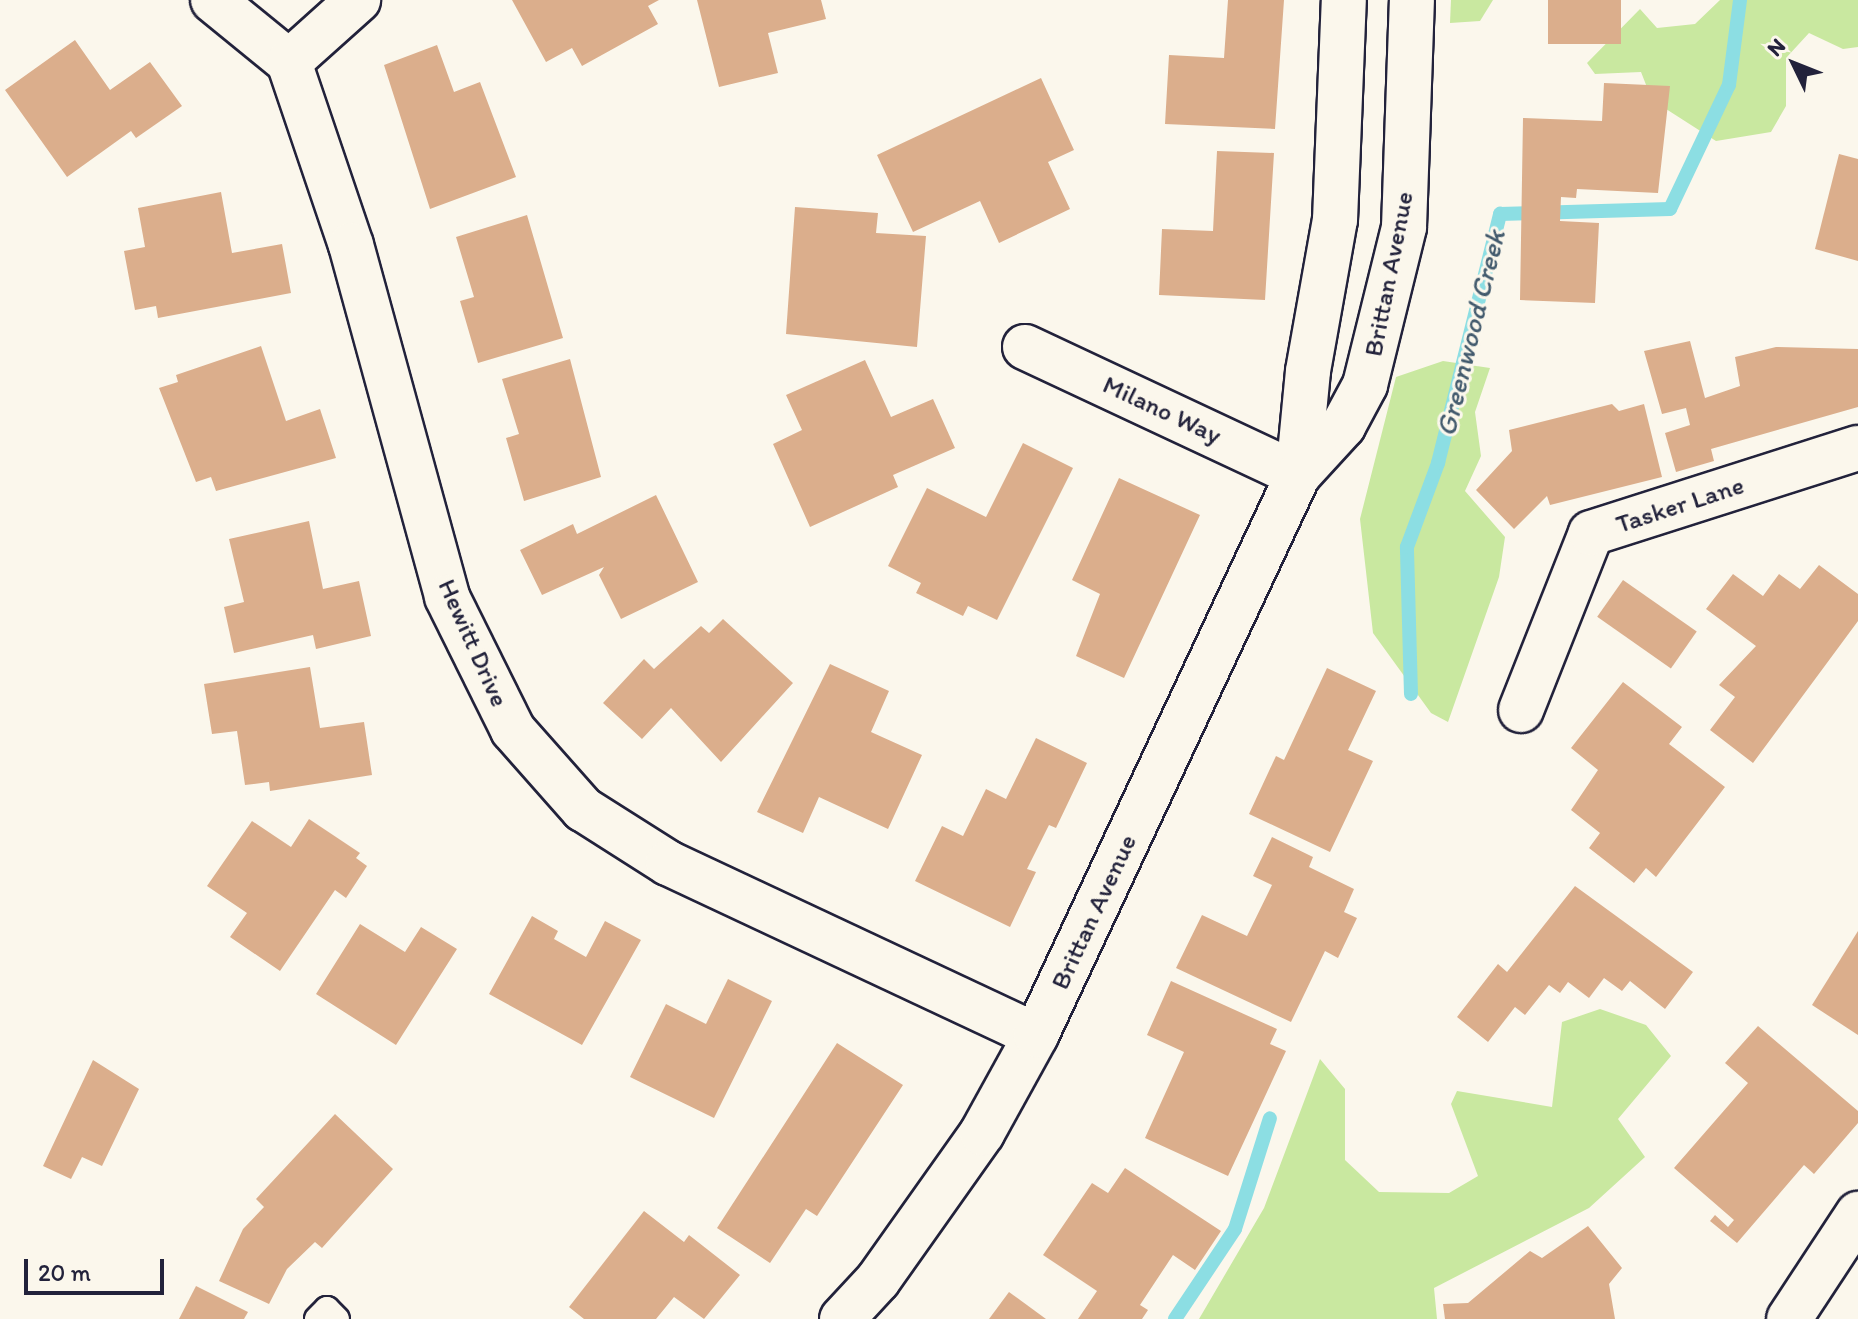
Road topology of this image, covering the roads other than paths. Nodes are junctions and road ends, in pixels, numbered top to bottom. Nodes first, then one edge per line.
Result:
1 (213, 0) edge
2 (358, 0) edge
3 (1344, 0) edge
4 (1412, 0) edge
5 (289, 62) junction
6 (1025, 347) dead end
7 (1858, 448) edge
8 (1298, 475) junction
9 (1521, 710) dead end
10 (1036, 1035) junction
11 (1858, 1214) edge
12 (317, 1319) edge
13 (337, 1319) edge
14 (842, 1319) edge
15 (1789, 1319) edge

1 - 5 street
2 - 5 street
3 - 8 street, Brittan Avenue
4 - 8 street, Brittan Avenue
5 - 10 street, Hewitt Drive
6 - 8 street, Milano Way
7 - 9 street, Tasker Lane
8 - 10 street, Brittan Avenue
10 - 14 street, Brittan Avenue
11 - 15 street
12 - 13 lane

